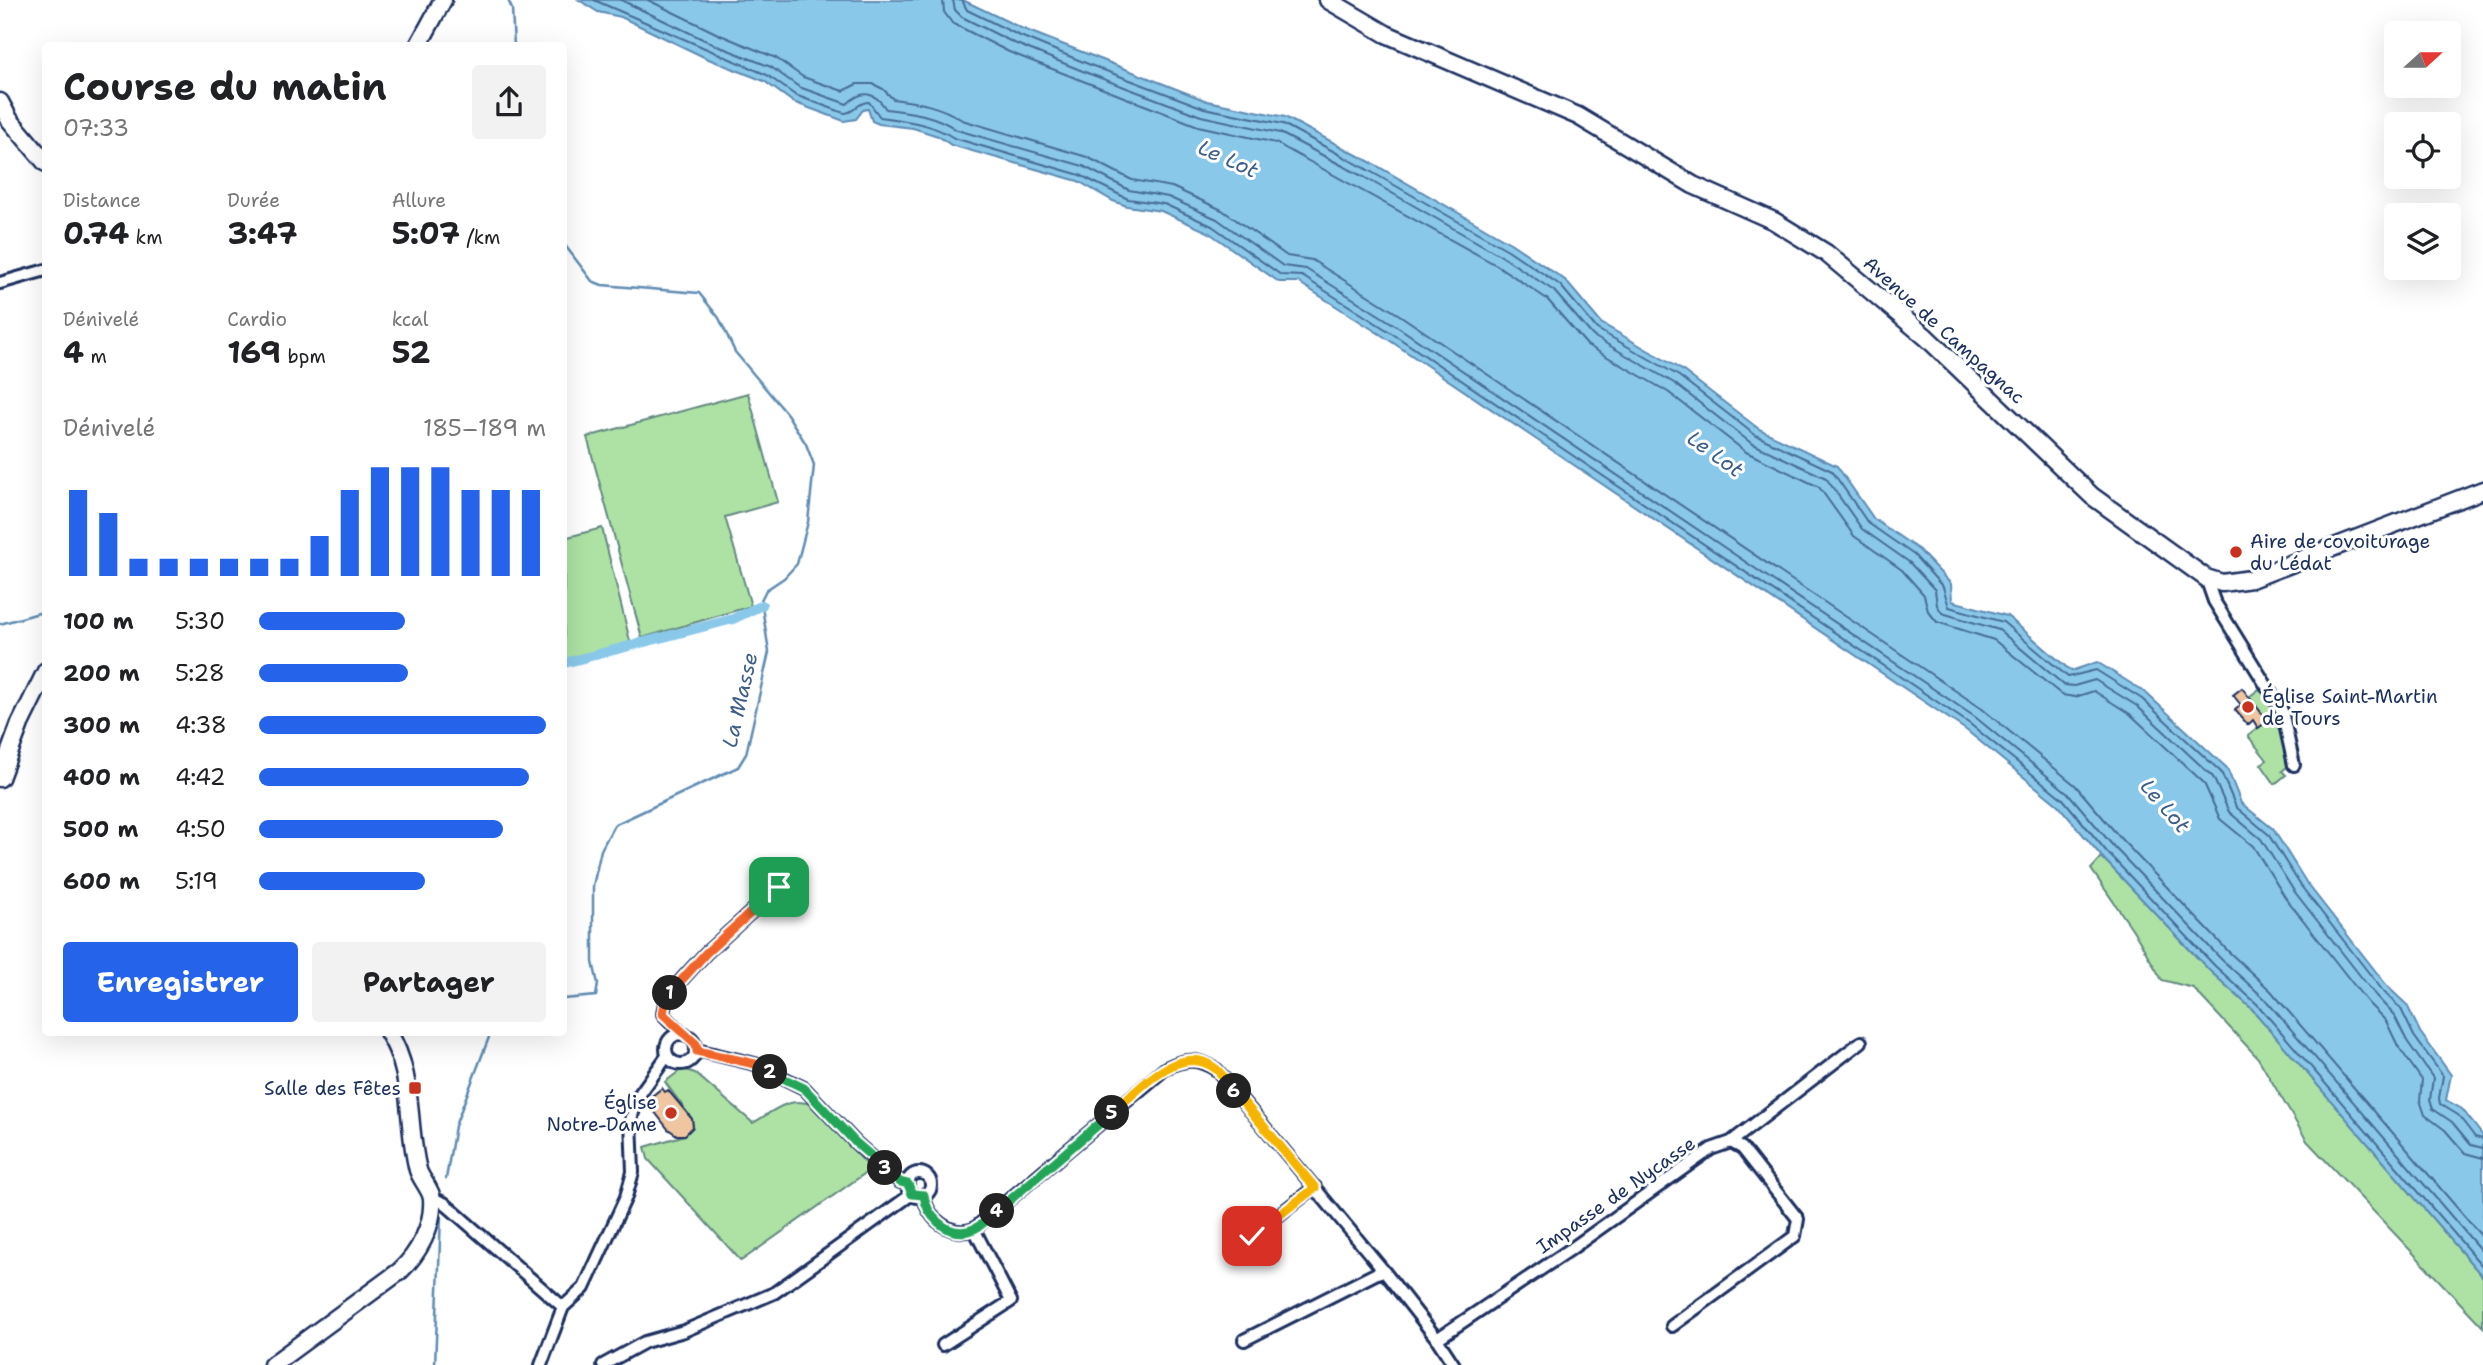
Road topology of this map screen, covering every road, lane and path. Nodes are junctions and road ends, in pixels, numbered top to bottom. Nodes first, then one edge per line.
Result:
1 (443, 0) edge
2 (1328, 0) edge
3 (420, 42) edge
4 (0, 102) edge
5 (42, 158) edge
6 (42, 271) edge
7 (0, 283) edge
8 (2483, 490) edge
9 (2206, 578) junction
10 (42, 679) edge
11 (2294, 765) dead end
12 (0, 778) edge
13 (779, 887) dead end
14 (682, 1034) junction
15 (390, 1036) edge
16 (1861, 1042) dead end
17 (697, 1051) junction
18 (667, 1056) junction
19 (1731, 1142) junction
20 (1315, 1188) junction
21 (915, 1191) junction
22 (432, 1198) junction
23 (974, 1229) junction
24 (1252, 1236) dead end
25 (1383, 1270) junction
26 (564, 1307) junction
27 (1672, 1325) dead end
28 (1437, 1339) junction
29 (1244, 1340) dead end
30 (943, 1345) dead end
31 (272, 1365) edge
32 (541, 1365) edge
33 (603, 1365) edge
34 (1454, 1365) edge

1 - 3 street
2 - 9 street, Avenue de Campagnac
4 - 5 street
6 - 7 street
8 - 9 street
9 - 11 street
10 - 12 street
13 - 14 street
14 - 17 street
14 - 18 street
15 - 22 street
16 - 19 street, Impasse de Nycasse
17 - 18 street
17 - 21 street
18 - 26 street
19 - 27 street
19 - 28 street, Impasse de Nycasse
20 - 23 street
20 - 24 street
20 - 25 street
21 - 23 street
21 - 33 street
22 - 26 street
22 - 31 street
23 - 30 street
25 - 28 street
25 - 29 street
26 - 32 street
28 - 34 street

